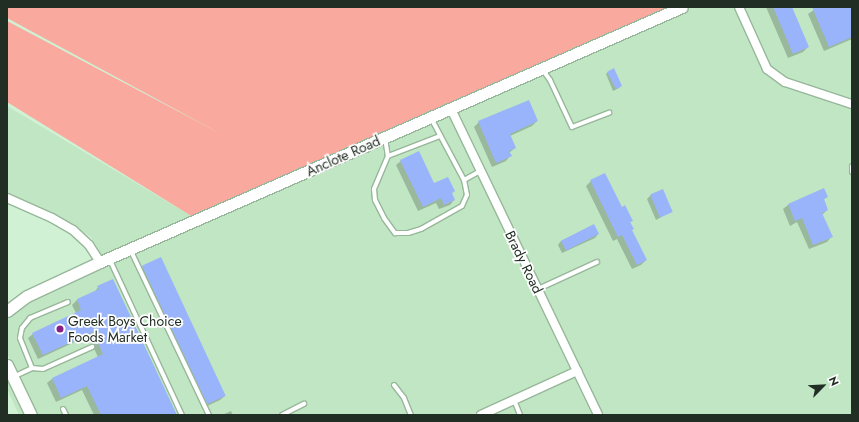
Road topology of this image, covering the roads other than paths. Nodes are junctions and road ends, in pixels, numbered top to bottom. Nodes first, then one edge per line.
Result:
1 (682, 7) edge
2 (739, 7) edge
3 (542, 69) junction
4 (852, 104) edge
5 (451, 109) junction
6 (609, 113) dead end
7 (430, 118) junction
8 (440, 136) junction
9 (385, 138) junction
10 (388, 156) junction
11 (852, 166) edge
12 (481, 171) junction
13 (852, 172) edge
14 (464, 180) junction
15 (7, 198) edge
16 (130, 249) junction
17 (104, 260) junction
18 (597, 262) dead end
19 (538, 289) junction
20 (68, 302) dead end
21 (7, 311) edge
22 (92, 347) dead end
23 (7, 365) edge
24 (32, 368) junction
25 (577, 371) junction
26 (13, 378) junction
27 (394, 385) dead end
28 (514, 400) junction
29 (304, 404) dead end
30 (63, 409) dead end
31 (31, 415) edge
32 (66, 415) edge
33 (182, 415) edge
34 (209, 415) edge
35 (282, 415) edge
36 (411, 415) edge
37 (481, 415) edge
38 (520, 415) edge
39 (598, 415) edge

1 - 3 street, Anclote Road
2 - 4 street
3 - 5 street, Anclote Road
3 - 6 lane
5 - 7 street, Anclote Road
5 - 12 street, Brady Road
7 - 8 lane
7 - 9 street, Anclote Road
8 - 10 lane
8 - 14 lane
9 - 10 lane
9 - 16 street, Anclote Road
10 - 14 lane
11 - 13 lane
12 - 14 lane
12 - 19 street, Brady Road
15 - 17 street
16 - 17 street, Anclote Road
16 - 34 lane
17 - 21 street, Anclote Road
17 - 33 lane
18 - 19 lane
19 - 25 street, Brady Road
20 - 24 lane
22 - 24 lane
23 - 26 street
24 - 26 lane
25 - 28 street
25 - 39 street, Brady Road
26 - 31 street
27 - 36 lane
28 - 37 street
28 - 38 lane
29 - 35 lane
30 - 32 lane

